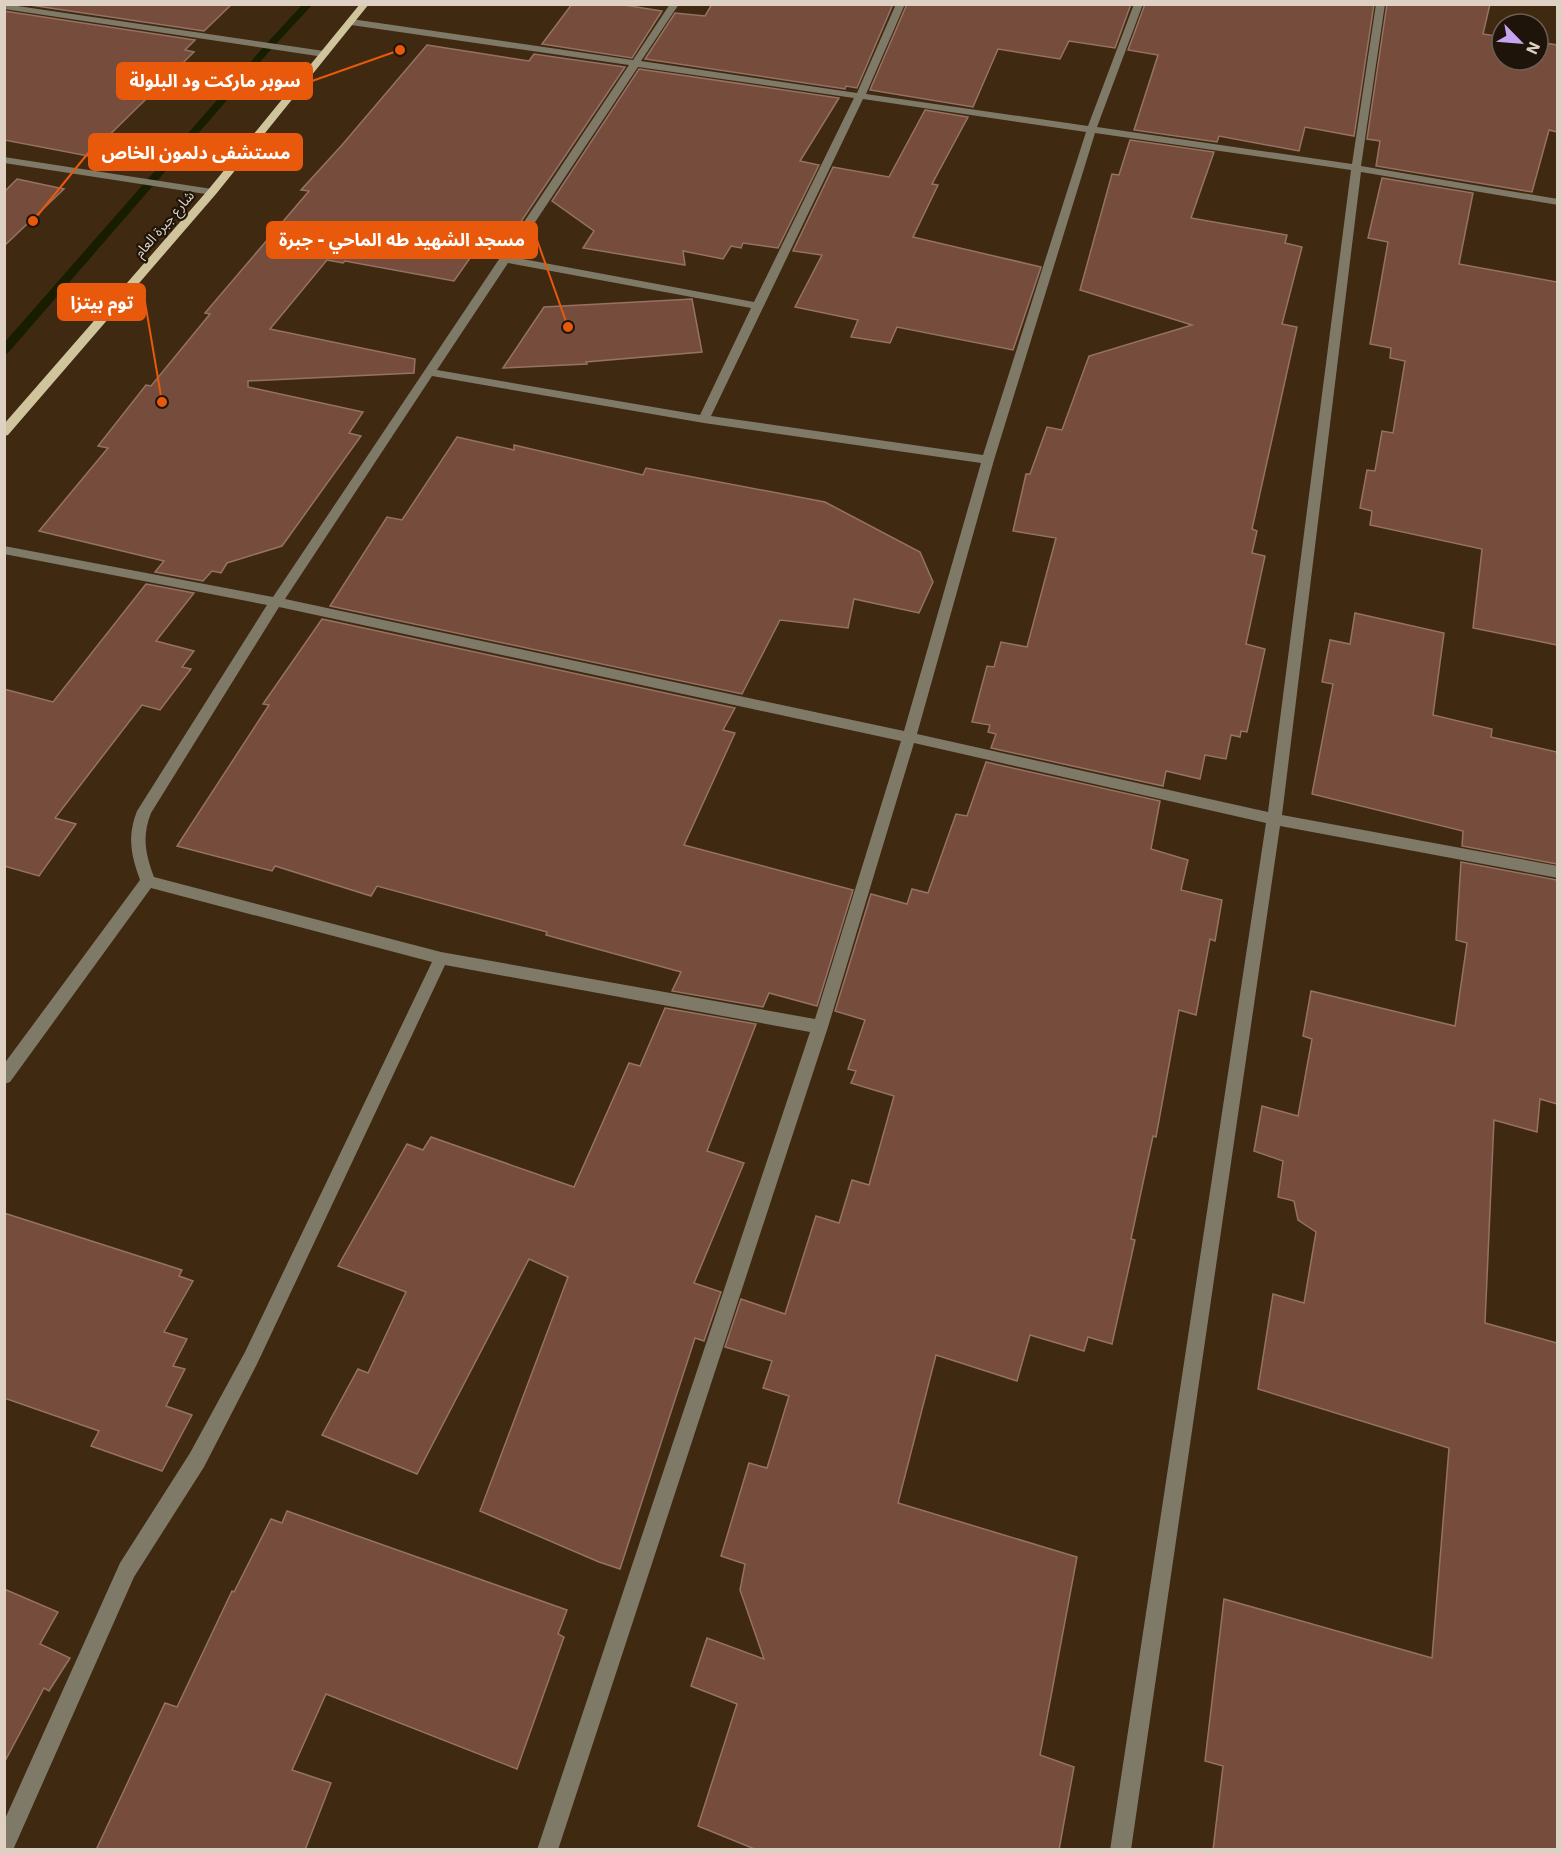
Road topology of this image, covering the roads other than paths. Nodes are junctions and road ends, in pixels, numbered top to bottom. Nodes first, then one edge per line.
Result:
1 (365, 4) edge
2 (675, 4) edge
3 (901, 4) edge
4 (1139, 4) edge
5 (1381, 4) edge
6 (4, 6) edge
7 (351, 22) junction
8 (324, 54) junction
9 (637, 62) junction
10 (861, 98) junction
11 (1091, 131) junction
12 (4, 160) edge
13 (1356, 168) junction
14 (212, 192) junction
15 (1557, 202) edge
16 (505, 259) junction
17 (756, 306) junction
18 (428, 372) junction
19 (704, 419) junction
20 (4, 432) edge
21 (988, 460) junction
22 (4, 550) edge
23 (276, 603) junction
24 (909, 737) junction
25 (1274, 819) junction
26 (1557, 872) edge
27 (148, 881) junction
28 (441, 958) junction
29 (820, 1027) junction
30 (4, 1077) edge
31 (4, 1846) edge
32 (547, 1850) edge
33 (1120, 1850) edge

1 - 7 main road, شارع جبرة العام
2 - 9 street
3 - 10 street
4 - 11 street
5 - 13 street
6 - 8 street
7 - 8 main road, شارع جبرة العام
7 - 9 street
8 - 14 main road, شارع جبرة العام
9 - 10 street
9 - 16 street
10 - 11 street
10 - 17 street
11 - 13 street
11 - 21 street
12 - 14 street
13 - 15 street
13 - 25 street
14 - 20 main road, شارع جبرة العام
16 - 17 street
16 - 18 street
17 - 19 street
18 - 19 street
18 - 23 street
19 - 21 street
21 - 24 street
22 - 23 street
23 - 24 street
23 - 27 street
24 - 25 street
24 - 29 street
25 - 26 street
25 - 33 street
27 - 28 street
27 - 30 street
28 - 29 street
28 - 31 street
29 - 32 street

